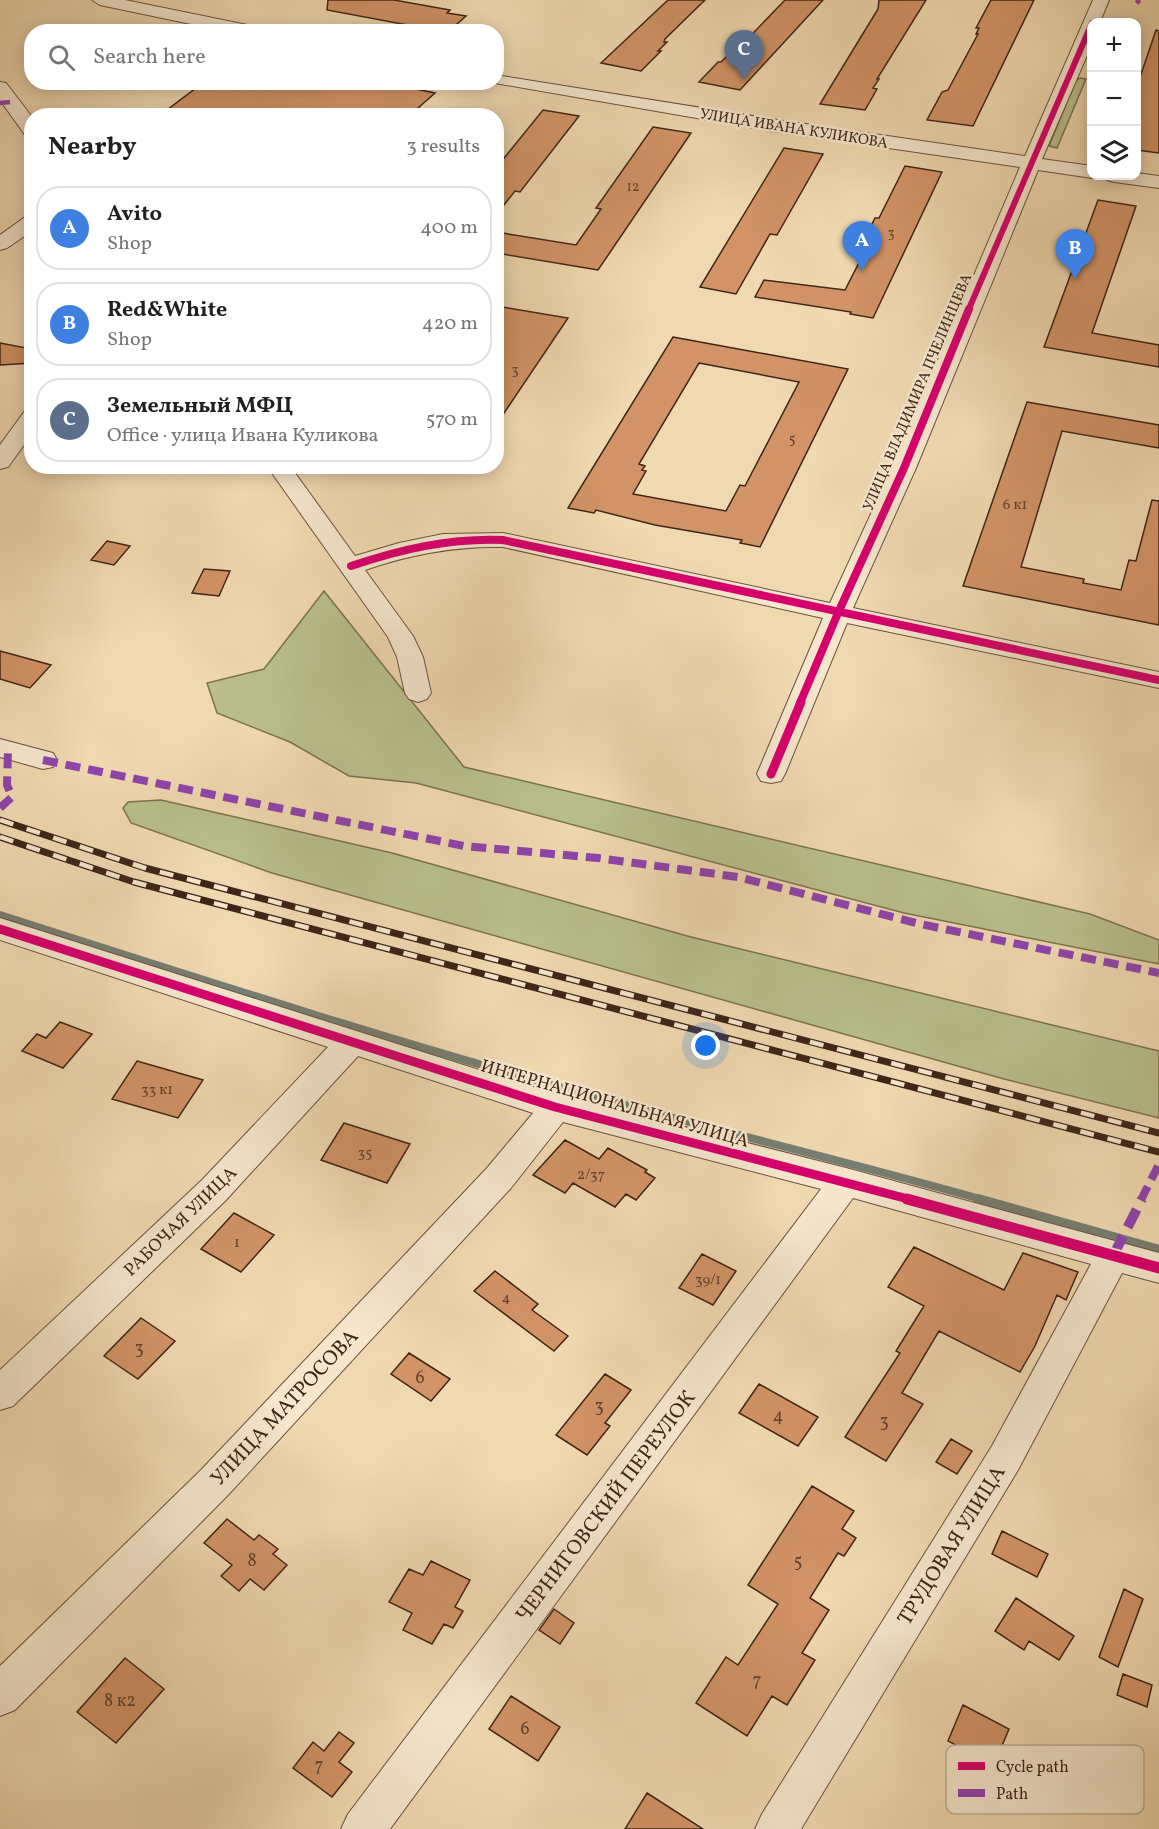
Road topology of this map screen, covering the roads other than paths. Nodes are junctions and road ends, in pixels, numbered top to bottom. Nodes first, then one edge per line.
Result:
1 (100, 0) edge
2 (1101, 0) edge
3 (1094, 18) edge
4 (218, 24) edge
5 (1087, 34) edge
6 (504, 81) edge
7 (0, 87) edge
8 (24, 120) edge
9 (1031, 163) junction
10 (1087, 171) edge
11 (1141, 180) edge
12 (1159, 182) edge
13 (24, 227) edge
14 (0, 244) edge
15 (24, 428) edge
16 (0, 462) edge
17 (284, 474) edge
18 (351, 566) junction
19 (838, 613) junction
20 (1159, 680) edge
21 (418, 693) dead end
22 (0, 748) edge
23 (43, 760) dead end
24 (771, 774) dead end
25 (2, 931) edge
26 (352, 1041) junction
27 (555, 1107) junction
28 (846, 1182) junction
29 (1114, 1254) junction
30 (1159, 1268) edge
31 (0, 1394) edge
32 (0, 1696) edge
33 (363, 1829) edge
34 (777, 1829) edge

1 - 4 street
2 - 3 street, УЛИЦА ВЛАДИМИРА ПЧЕЛИНЦЕВА
5 - 9 street, УЛИЦА ВЛАДИМИРА ПЧЕЛИНЦЕВА
6 - 9 street, УЛИЦА ИВАНА КУЛИКОВА
7 - 8 street
9 - 10 street, УЛИЦА ИВАНА КУЛИКОВА
9 - 19 street, УЛИЦА ВЛАДИМИРА ПЧЕЛИНЦЕВА
11 - 12 street
13 - 14 street
15 - 16 street
17 - 18 street
18 - 19 street
18 - 21 street
19 - 20 street
19 - 24 street, УЛИЦА ВЛАДИМИРА ПЧЕЛИНЦЕВА
22 - 23 street
25 - 26 street, ИНТЕРНАЦИОНАЛЬНАЯ УЛИЦА
26 - 27 street, ИНТЕРНАЦИОНАЛЬНАЯ УЛИЦА
26 - 31 street, РАБОЧАЯ УЛИЦА
27 - 28 street, ИНТЕРНАЦИОНАЛЬНАЯ УЛИЦА
27 - 32 street, УЛИЦА МАТРОСОВА
28 - 29 street, ИНТЕРНАЦИОНАЛЬНАЯ УЛИЦА
28 - 33 street, ЧЕРНИГОВСКИЙ ПЕРЕУЛОК
29 - 30 street, ИНТЕРНАЦИОНАЛЬНАЯ УЛИЦА
29 - 34 street, ТРУДОВАЯ УЛИЦА

